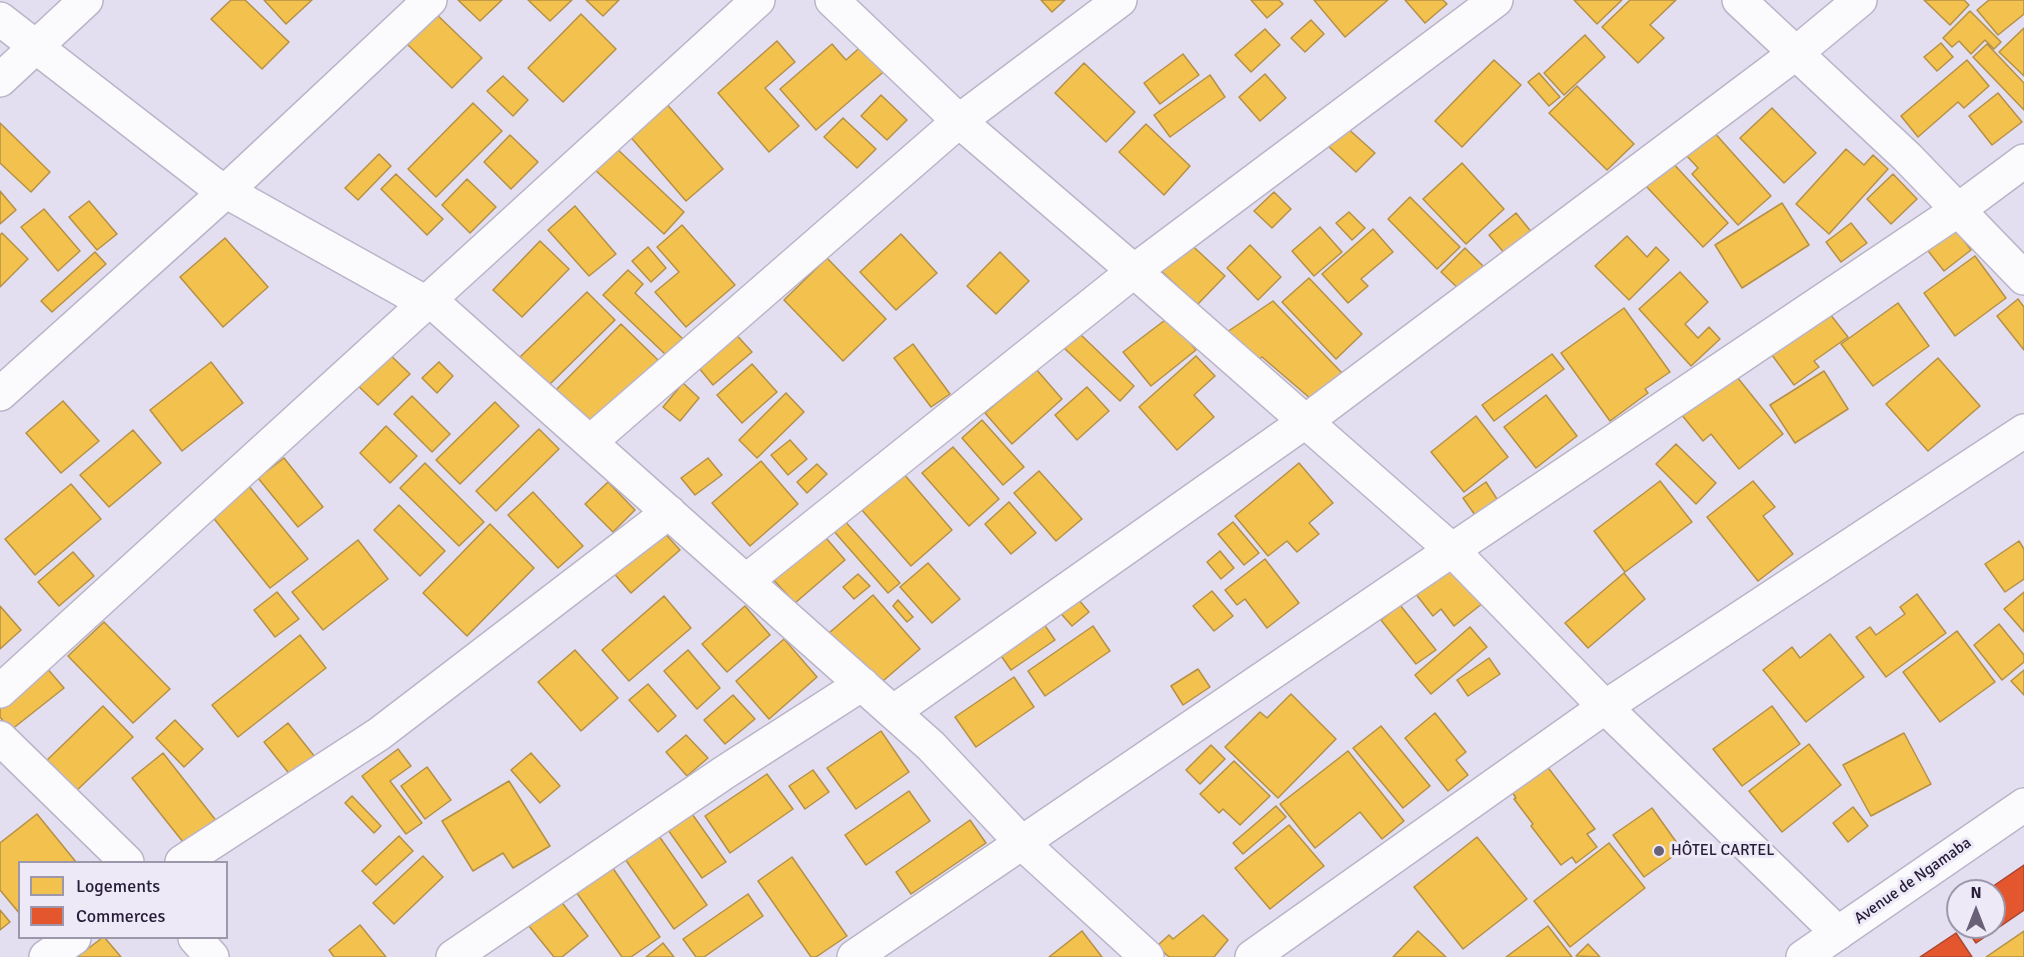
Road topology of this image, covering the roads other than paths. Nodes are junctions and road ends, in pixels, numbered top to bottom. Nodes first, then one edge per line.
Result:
1 (86, 0) edge
2 (430, 0) edge
3 (758, 0) edge
4 (832, 0) edge
5 (1120, 0) edge
6 (1497, 0) edge
7 (1739, 0) edge
8 (1860, 0) edge
9 (0, 18) edge
10 (34, 47) junction
11 (1796, 53) junction
12 (0, 80) edge
13 (960, 122) junction
14 (2024, 161) edge
15 (225, 192) junction
16 (1958, 210) junction
17 (1134, 271) junction
18 (2024, 278) edge
19 (428, 301) junction
20 (0, 394) edge
21 (1306, 421) junction
22 (2024, 430) edge
23 (590, 442) junction
24 (669, 512) junction
25 (1452, 550) junction
26 (746, 581) junction
27 (862, 684) junction
28 (0, 691) edge
29 (1605, 707) junction
30 (892, 712) junction
31 (0, 738) edge
32 (2024, 805) edge
33 (1022, 843) junction
34 (126, 861) edge
35 (184, 861) edge
36 (1838, 933) junction
37 (73, 939) edge
38 (196, 939) edge
39 (46, 957) edge
40 (212, 957) edge
41 (453, 957) edge
42 (854, 957) edge
43 (1147, 957) edge
44 (1252, 957) edge
45 (1803, 957) edge

1 - 10 street
2 - 15 street
3 - 19 street
4 - 13 street
5 - 13 street
6 - 17 street
7 - 11 street
8 - 11 street
9 - 10 street
10 - 12 street
10 - 15 street
11 - 16 street
11 - 21 street
13 - 17 street
13 - 23 street
14 - 16 street
15 - 19 street
15 - 20 street
16 - 18 street
16 - 25 street
17 - 21 street
17 - 26 street
19 - 23 street
19 - 28 street
21 - 25 street
21 - 30 street
22 - 29 street
23 - 24 street
24 - 26 street
24 - 35 street
25 - 29 street
25 - 33 street
26 - 27 street
27 - 30 street
27 - 41 street
29 - 36 street
29 - 44 street
30 - 33 street
31 - 34 street
32 - 36 street, Avenue de Ngamaba
33 - 42 street
33 - 43 street
36 - 45 street, Avenue de Ngamaba
37 - 39 street
38 - 40 street

